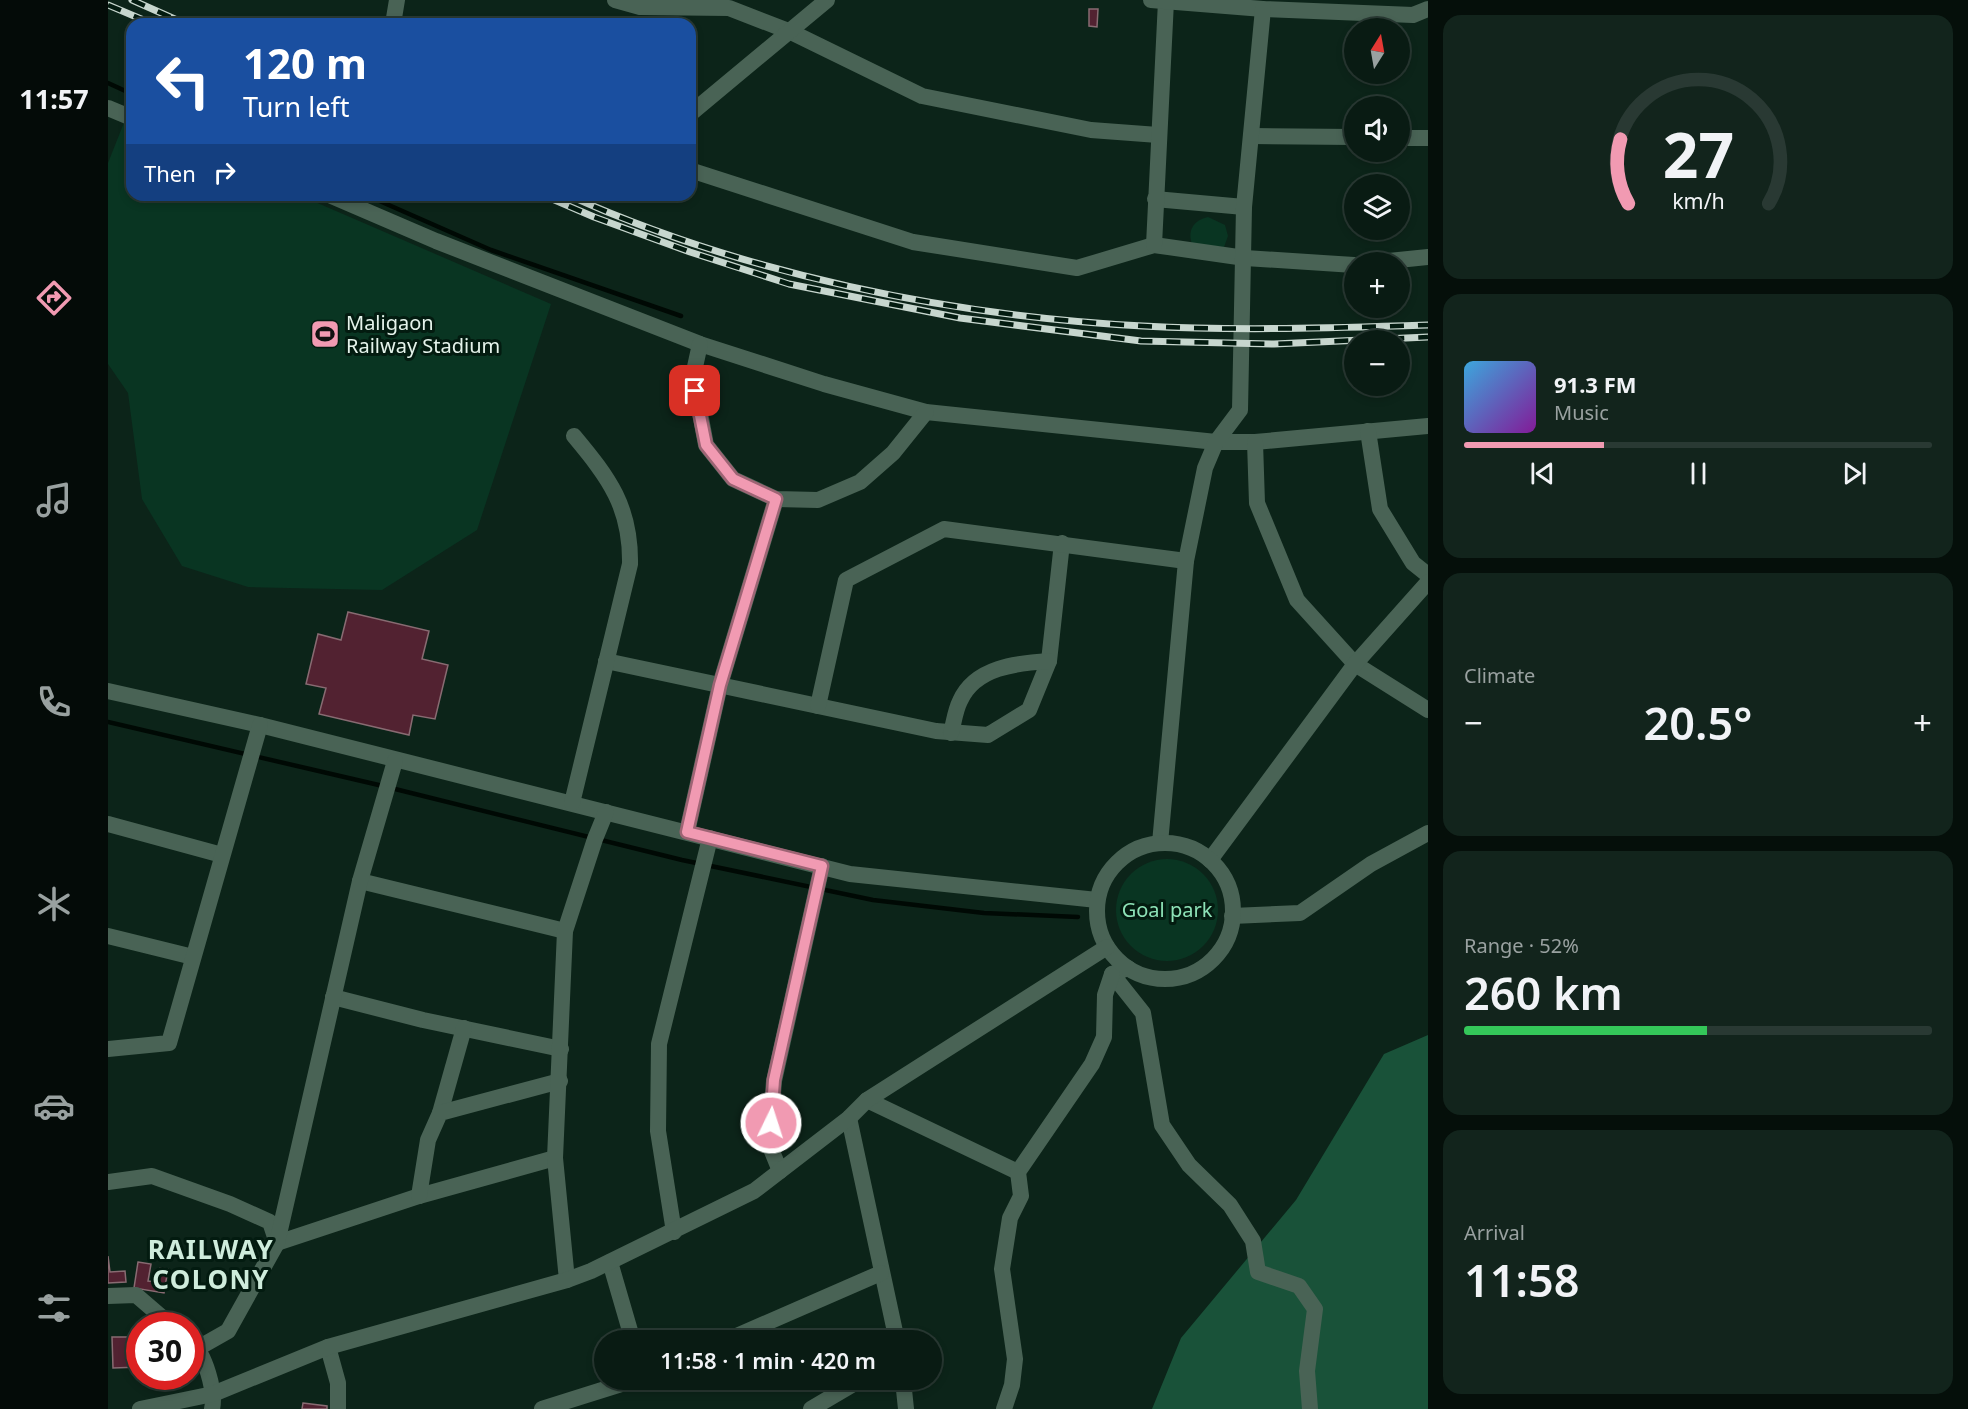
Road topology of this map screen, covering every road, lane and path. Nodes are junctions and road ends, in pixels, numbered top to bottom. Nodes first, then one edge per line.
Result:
1 (397, 0) edge
2 (615, 0) edge
3 (827, 0) edge
4 (1159, 1) edge
5 (659, 4) edge
6 (751, 8) edge
7 (1263, 9) junction
8 (1428, 9) edge
9 (394, 18) edge
10 (791, 32) junction
11 (108, 108) edge
12 (696, 109) edge
13 (126, 116) edge
14 (1158, 135) junction
15 (1251, 136) junction
16 (1344, 137) edge
17 (1410, 138) edge
18 (1428, 138) edge
19 (696, 172) edge
20 (1155, 199) junction
21 (343, 201) edge
22 (1244, 207) junction
23 (1154, 245) junction
24 (1428, 257) edge
25 (1245, 258) junction
26 (1410, 259) edge
27 (1344, 264) edge
28 (700, 344) junction
29 (926, 412) junction
30 (1428, 426) edge
31 (1368, 431) junction
32 (574, 436) dead end
33 (1215, 442) junction
34 (1255, 442) junction
35 (776, 499) junction
36 (1062, 543) junction
37 (1186, 561) junction
38 (1428, 576) edge
39 (1428, 582) edge
40 (606, 661) junction
41 (1049, 661) junction
42 (1355, 664) junction
43 (720, 685) junction
44 (108, 692) edge
45 (818, 706) junction
46 (1428, 710) edge
47 (260, 725) junction
48 (951, 733) junction
49 (395, 760) junction
50 (572, 803) junction
51 (606, 812) junction
52 (108, 825) edge
53 (687, 832) junction
54 (1428, 833) edge
55 (710, 838) junction
56 (1160, 843) junction
57 (222, 855) junction
58 (1210, 860) junction
59 (822, 866) junction
60 (360, 881) junction
61 (1097, 900) junction
62 (1232, 916) junction
63 (565, 931) junction
64 (108, 936) edge
65 (1107, 947) junction
66 (193, 957) junction
67 (1128, 968) junction
68 (1112, 974) junction
69 (333, 997) junction
70 (465, 1028) junction
71 (108, 1049) edge
72 (561, 1049) junction
73 (560, 1080) junction
74 (867, 1100) junction
75 (440, 1113) junction
76 (849, 1118) junction
77 (555, 1158) junction
78 (780, 1171) junction
79 (1018, 1173) junction
80 (108, 1182) edge
81 (419, 1196) junction
82 (674, 1232) junction
83 (277, 1243) junction
84 (610, 1262) junction
85 (881, 1273) junction
86 (567, 1280) junction
87 (108, 1296) edge
88 (156, 1312) edge
89 (630, 1330) edge
90 (750, 1330) edge
91 (894, 1330) edge
92 (204, 1341) edge
93 (328, 1347) junction
94 (204, 1376) edge
95 (602, 1390) edge
96 (843, 1390) edge
97 (904, 1390) edge
98 (212, 1401) edge
99 (140, 1409) edge
100 (338, 1409) edge
101 (542, 1409) edge
102 (811, 1409) edge
103 (906, 1409) edge
104 (1004, 1409) edge
105 (1310, 1409) edge

1 - 9 street
2 - 5 street
3 - 10 street
4 - 7 street
4 - 14 street
5 - 6 street
6 - 10 street
7 - 8 street
7 - 15 street
10 - 12 street
10 - 14 street
11 - 13 street
14 - 20 street
15 - 16 street
15 - 22 street
17 - 18 street
19 - 23 street
20 - 22 street
20 - 23 street
21 - 28 street
22 - 25 street
23 - 25 street
24 - 26 street
25 - 27 street
25 - 33 street
28 - 29 street
28 - 35 street
29 - 33 street
29 - 35 street
30 - 31 street
31 - 34 street
31 - 38 street
32 - 40 street
33 - 34 street
33 - 37 street
34 - 42 street
35 - 43 street
36 - 37 street
36 - 41 street
36 - 45 street
37 - 56 street
39 - 42 street
40 - 43 street
40 - 50 street
41 - 48 street
41 - 48 street
42 - 46 street
42 - 58 street
43 - 45 street
43 - 53 street
44 - 47 street
45 - 48 street
47 - 49 street
47 - 57 street
49 - 50 street
49 - 60 street
50 - 51 street
51 - 53 street
51 - 63 street
52 - 57 street
53 - 55 street
54 - 62 street
55 - 59 street
55 - 82 street
56 - 58 street
56 - 61 street
57 - 66 street
58 - 62 street
59 - 61 street
59 - 78 street
60 - 63 street
60 - 69 street
61 - 65 street
62 - 67 street
63 - 72 street
64 - 66 street
65 - 67 street
65 - 74 street
66 - 71 street
67 - 68 street
68 - 79 street
68 - 105 street
69 - 70 street
69 - 83 street
70 - 72 street
70 - 75 street
72 - 73 street
73 - 75 street
73 - 77 street
74 - 76 street
74 - 79 street
75 - 81 street
76 - 78 street
76 - 85 street
77 - 81 street
77 - 86 street
78 - 82 street
79 - 104 street
80 - 83 street
81 - 83 street
82 - 84 street
83 - 92 street
84 - 86 street
84 - 89 street
85 - 90 street
85 - 91 street
86 - 93 street
87 - 88 street
93 - 98 street
93 - 100 street
94 - 98 street
95 - 101 street
96 - 102 street
97 - 103 street
98 - 99 street

